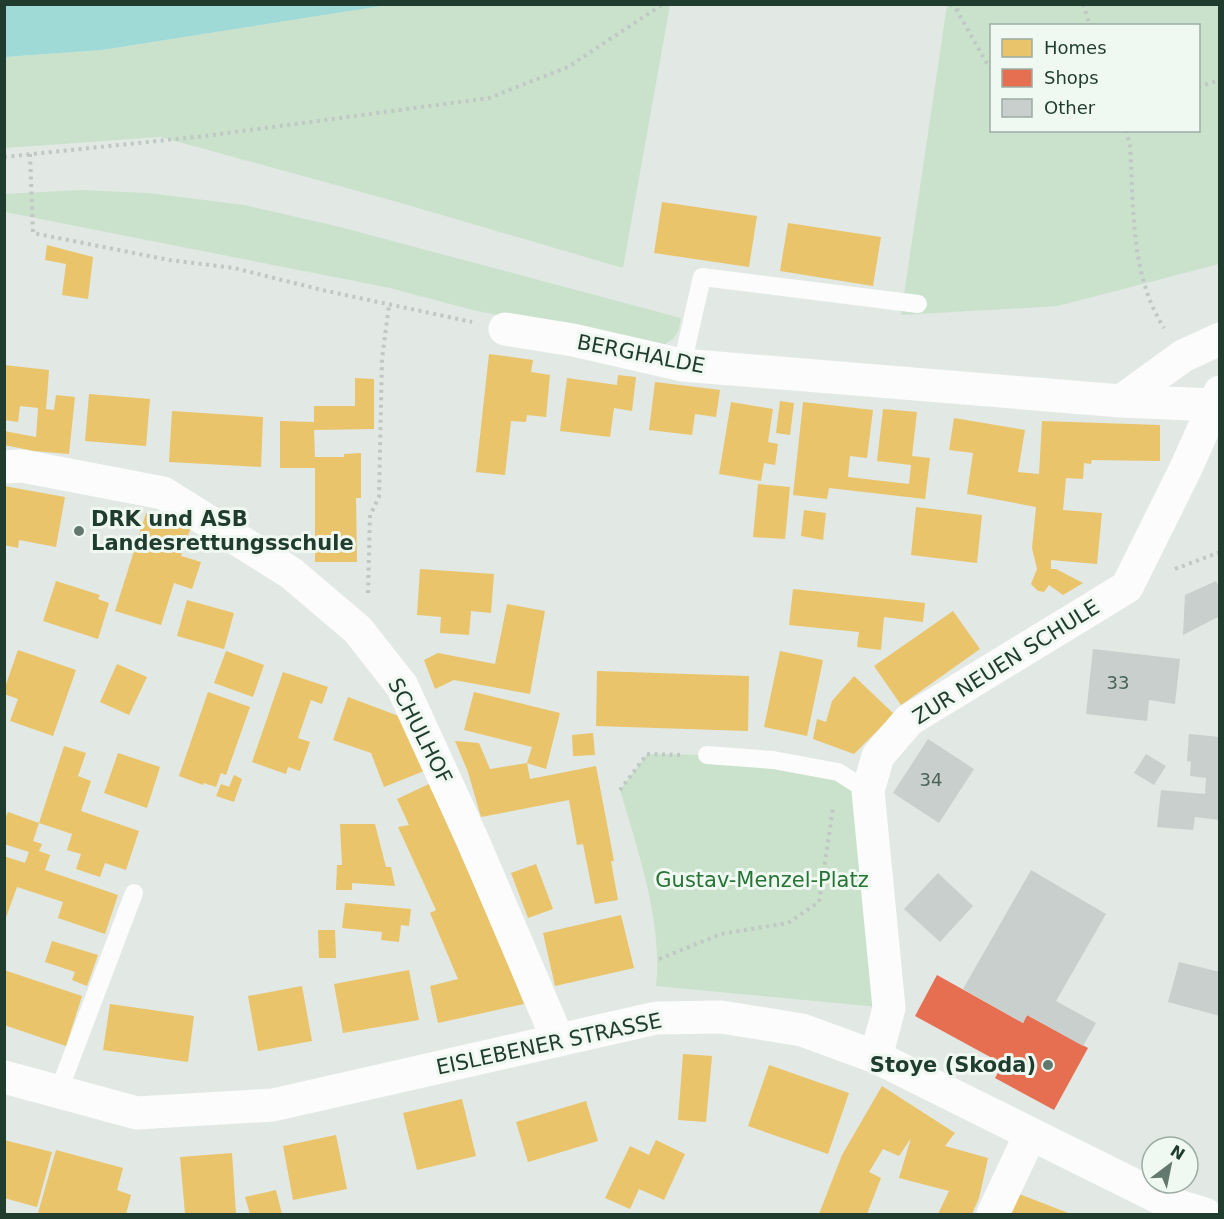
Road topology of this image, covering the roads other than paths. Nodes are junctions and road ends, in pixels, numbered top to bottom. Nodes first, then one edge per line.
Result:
1 (918, 304) dead end
2 (505, 329) road end
3 (1220, 339) edge
4 (682, 365) junction
5 (1217, 399) edge
6 (1121, 401) junction
7 (4, 467) edge
8 (707, 755) road end
9 (868, 791) junction
10 (134, 893) dead end
11 (558, 1040) junction
12 (876, 1057) junction
13 (4, 1077) edge
14 (58, 1093) junction
15 (1030, 1135) junction
16 (993, 1215) edge
17 (1205, 1215) edge

1 - 4 lane
2 - 4 street, BERGHALDE
3 - 6 street
4 - 6 street, BERGHALDE
5 - 6 street, BERGHALDE
5 - 9 street, ZUR NEUEN SCHULE
7 - 11 street, SCHULHOF
8 - 9 lane
9 - 12 street, ZUR NEUEN SCHULE
10 - 14 lane
11 - 12 street, EISLEBENER STRASSE
11 - 14 street, EISLEBENER STRASSE
12 - 15 street, EISLEBENER STRASSE
13 - 14 street, EISLEBENER STRASSE
15 - 16 street
15 - 17 street, EISLEBENER STRASSE

